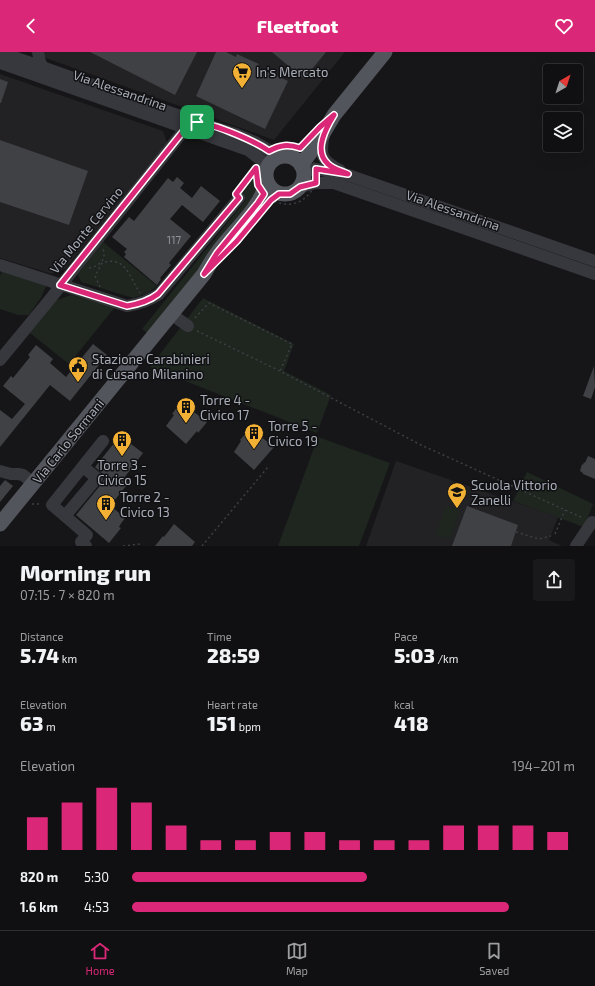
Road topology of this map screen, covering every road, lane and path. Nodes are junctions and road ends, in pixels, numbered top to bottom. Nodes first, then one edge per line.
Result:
1 (0, 52) edge
2 (38, 52) edge
3 (385, 52) edge
4 (22, 55) edge
5 (0, 62) edge
6 (43, 67) junction
7 (334, 115) junction
8 (191, 125) junction
9 (324, 131) junction
10 (282, 170) junction
11 (348, 174) junction
12 (316, 183) junction
13 (300, 187) junction
14 (239, 198) joint
15 (595, 260) edge
16 (0, 265) edge
17 (595, 274) edge
18 (60, 285) junction
19 (101, 297) junction
20 (147, 300) junction
21 (171, 314) junction
22 (188, 326) junction
23 (0, 360) edge
24 (280, 371) junction
25 (103, 442) dead end
26 (83, 467) junction
27 (268, 467) dead end
28 (0, 471) edge
29 (34, 483) junction
30 (23, 496) junction
31 (52, 505) junction
32 (565, 510) junction
33 (65, 516) junction
34 (593, 523) edge
35 (0, 524) edge
36 (516, 532) dead end
37 (555, 534) dead end
38 (551, 536) dead end
39 (86, 546) edge
40 (123, 546) edge
41 (140, 546) edge
42 (202, 546) edge
43 (576, 546) edge

1 - 4 street, Via Alessandrina
2 - 6 street
3 - 7 main road
4 - 6 street, Via Alessandrina
5 - 8 street, Via Alessandrina
6 - 8 street, Via Alessandrina
7 - 9 main road
7 - 10 main road
8 - 10 street, Via Alessandrina
8 - 18 street, Via Monte Cervino
9 - 10 main road
9 - 11 street
10 - 10 path
10 - 10 path
10 - 11 street, Via Alessandrina
10 - 12 path
10 - 12 path
10 - 13 main road
10 - 13 main road
10 - 14 path
10 - 21 main road, Via Carlo Sormani
11 - 15 street, Via Alessandrina
12 - 13 street, Via Alessandrina
12 - 17 street, Via Alessandrina
14 - 20 street
16 - 18 street
18 - 19 street
18 - 23 street, Via Monte Cervino
19 - 20 street
19 - 20 path
21 - 22 street
21 - 29 main road, Via Carlo Sormani
22 - 24 path
22 - 24 path
24 - 32 path
25 - 26 street, Via Carlo Sormani
26 - 31 street, Via Carlo Sormani
26 - 33 street
27 - 42 path
28 - 29 street
29 - 30 main road, Via Carlo Sormani
30 - 31 path, Via Carlo Sormani
30 - 35 main road, Via Carlo Sormani
31 - 33 street
32 - 34 path
32 - 37 path
33 - 39 street
34 - 43 street
36 - 38 path
40 - 41 path

